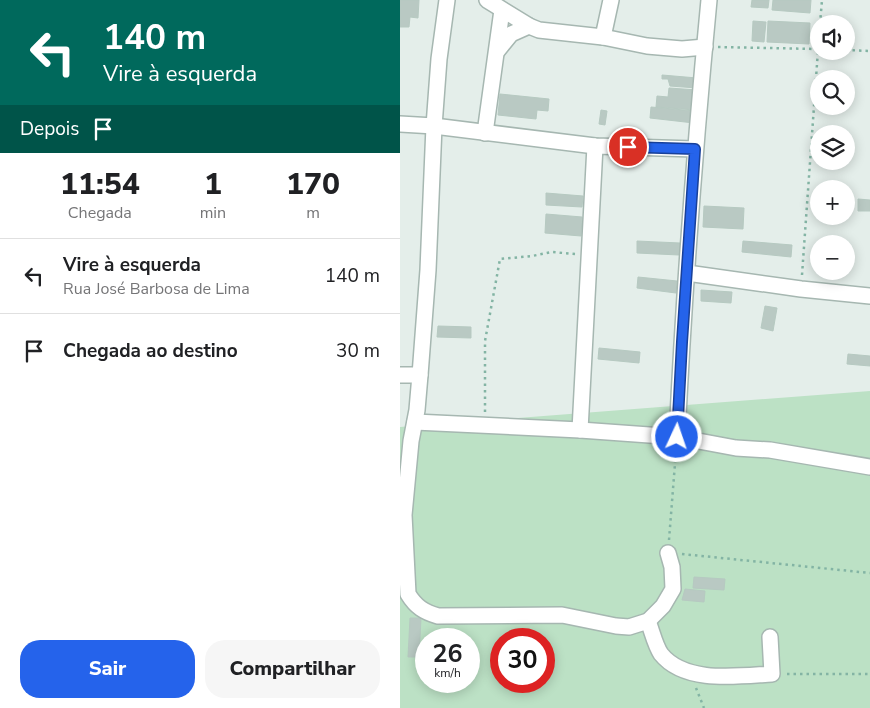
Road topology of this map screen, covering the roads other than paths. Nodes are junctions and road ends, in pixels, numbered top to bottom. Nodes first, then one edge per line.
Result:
1 (447, 0) edge
2 (487, 0) edge
3 (612, 0) edge
4 (709, 0) edge
5 (502, 10) junction
6 (529, 26) junction
7 (603, 37) junction
8 (704, 47) junction
9 (498, 50) junction
10 (400, 124) edge
11 (434, 126) junction
12 (485, 133) junction
13 (594, 146) junction
14 (695, 149) junction
15 (687, 273) junction
16 (870, 296) edge
17 (400, 375) edge
18 (420, 376) junction
19 (415, 422) junction
20 (580, 430) junction
21 (677, 437) junction
22 (405, 440) edge
23 (870, 467) edge
24 (402, 517) edge
25 (668, 553) road end
26 (648, 621) junction
27 (770, 637) dead end

1 - 11 street
2 - 5 street
3 - 7 street
4 - 8 street
5 - 6 street
5 - 9 street
6 - 7 street
6 - 9 street
7 - 8 street
8 - 14 street
9 - 12 street
10 - 11 street
11 - 12 street
11 - 18 street
12 - 13 street
13 - 14 street
13 - 20 street
14 - 15 street
15 - 16 street
15 - 21 street
17 - 18 street
18 - 19 street
19 - 20 street
19 - 22 street
20 - 21 street
21 - 23 street
22 - 24 street
24 - 26 street
25 - 26 street
26 - 27 street

